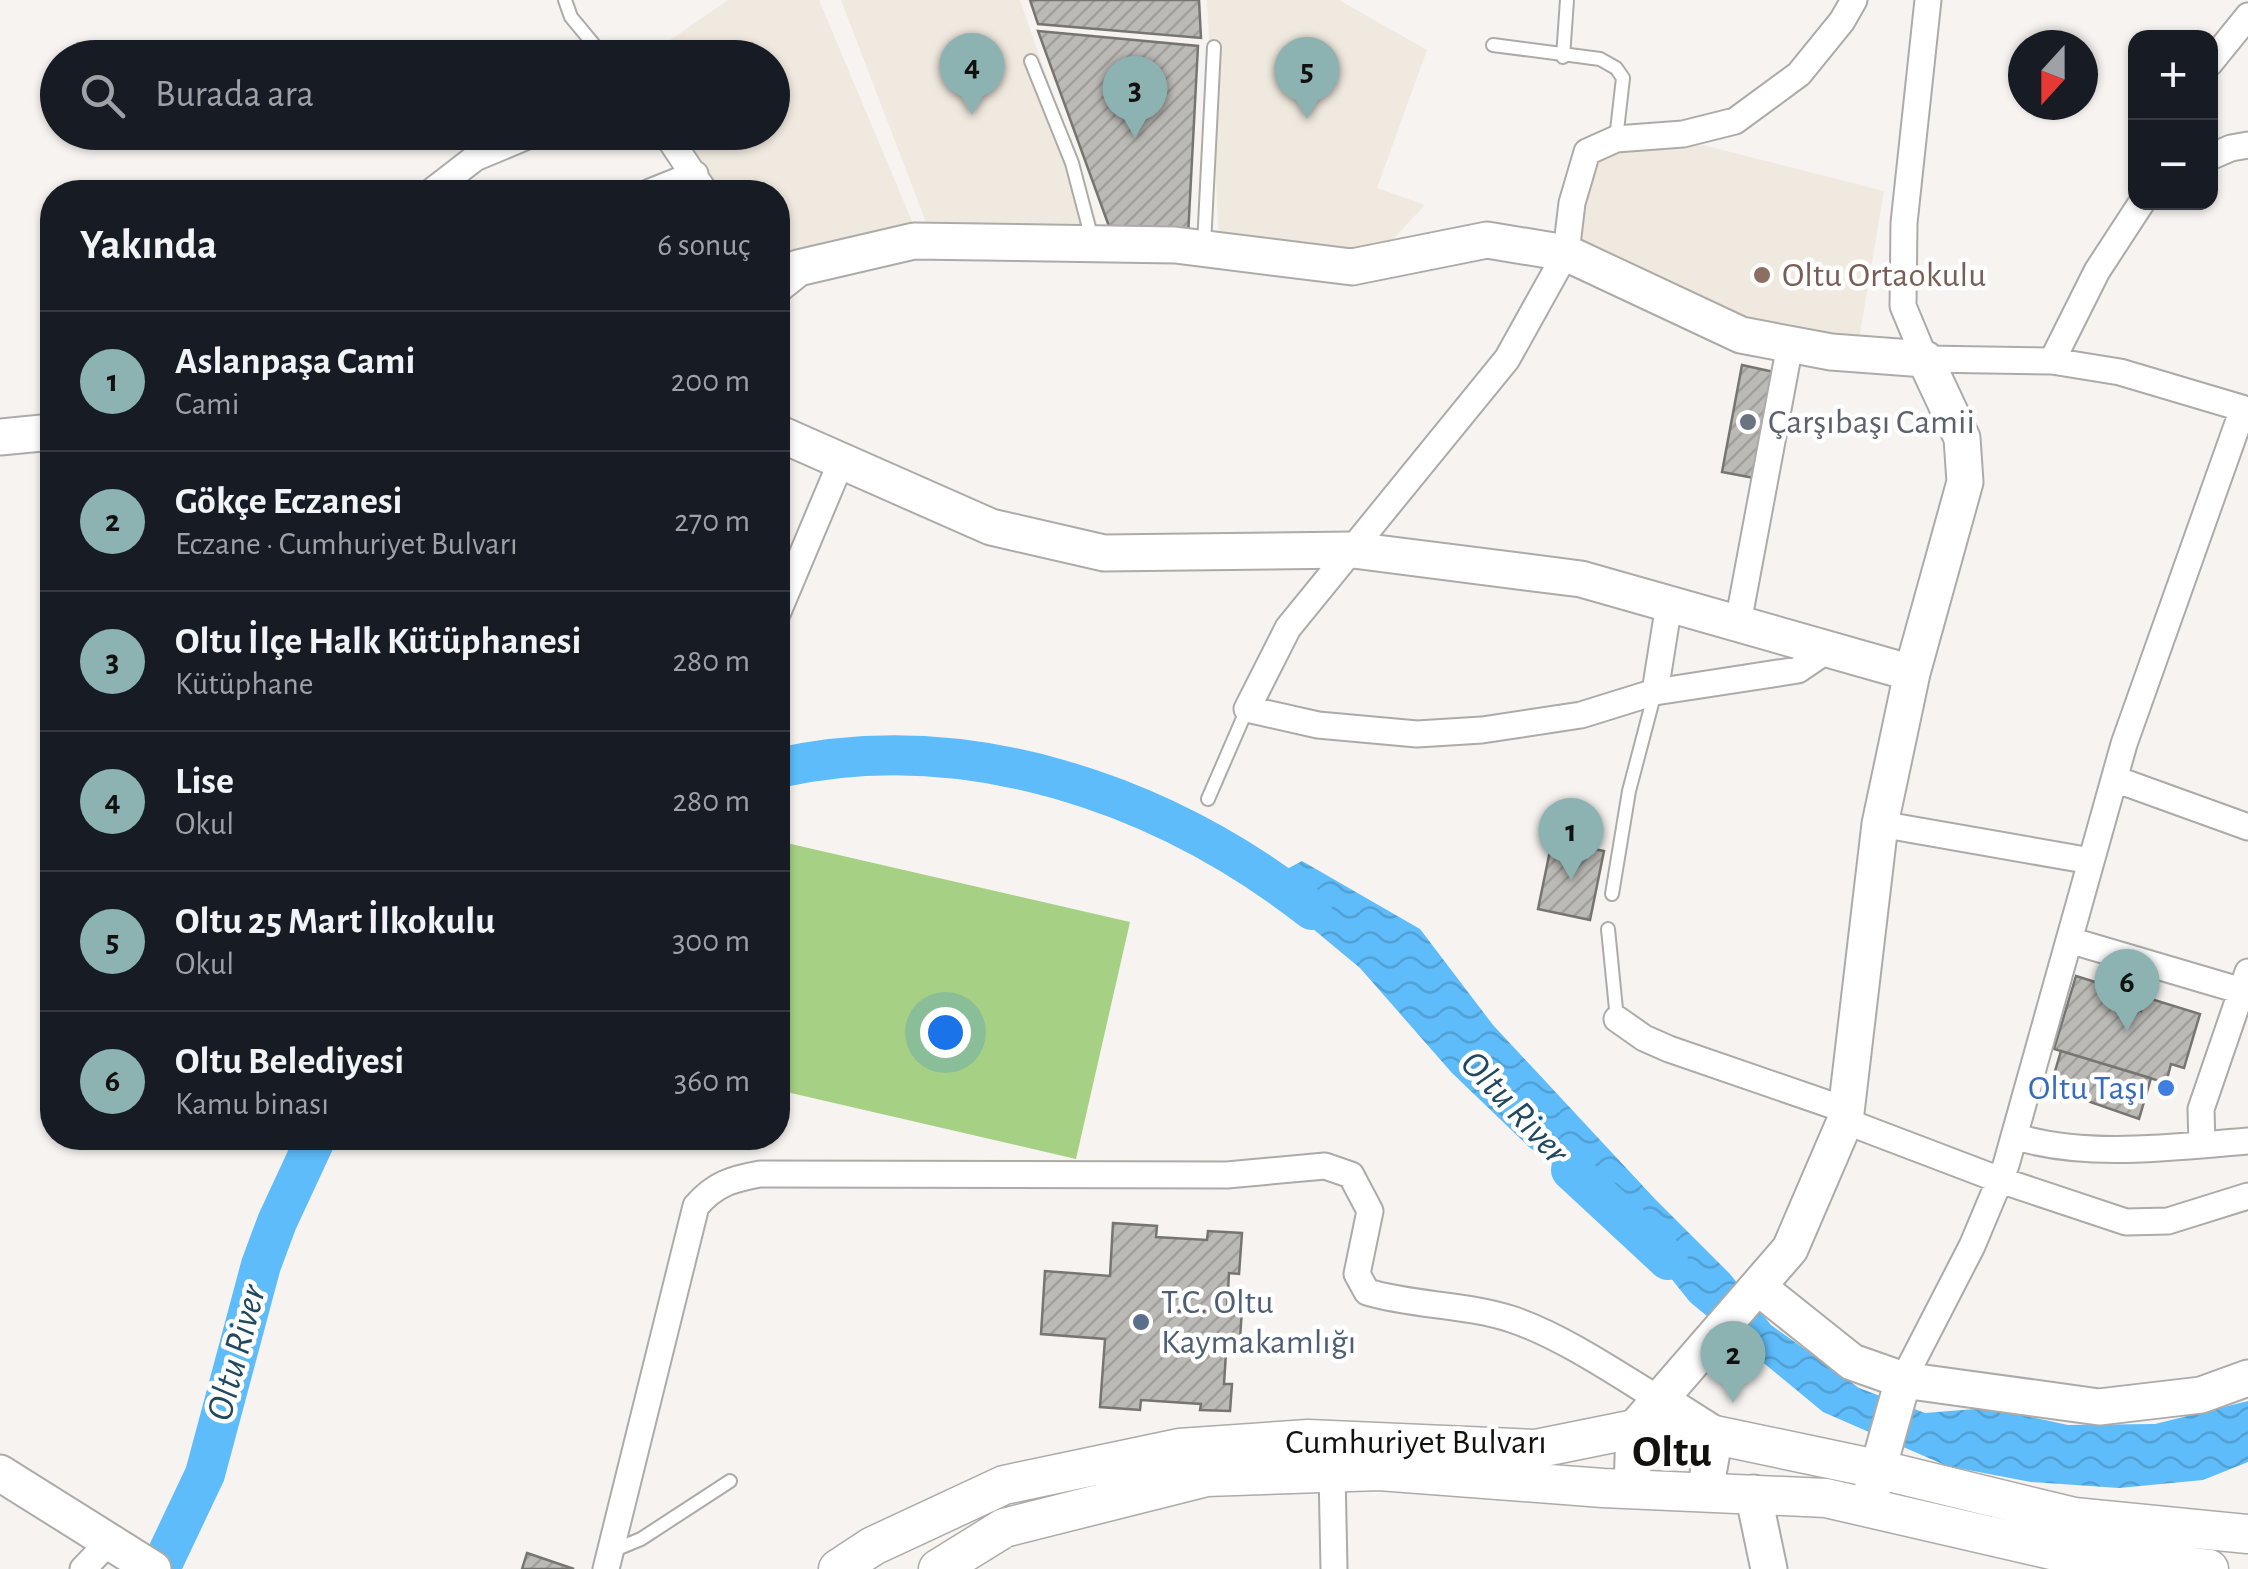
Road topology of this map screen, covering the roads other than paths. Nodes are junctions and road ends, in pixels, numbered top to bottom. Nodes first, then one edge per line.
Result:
1 (565, 0) edge
2 (1567, 0) edge
3 (1854, 0) edge
4 (1928, 0) edge
5 (2248, 16) edge
6 (590, 40) edge
7 (1493, 46) dead end
8 (1214, 48) dead end
9 (2218, 52) edge
10 (1564, 57) junction
11 (1032, 60) dead end
12 (1616, 139) junction
13 (2248, 145) edge
14 (494, 150) edge
15 (677, 150) edge
16 (2218, 154) edge
17 (447, 180) edge
18 (697, 180) edge
19 (2137, 210) edge
20 (1093, 244) junction
21 (1204, 248) junction
22 (1566, 253) junction
23 (790, 274) edge
24 (1790, 344) junction
25 (1925, 360) junction
26 (2052, 361) junction
27 (2246, 409) edge
28 (40, 433) edge
29 (0, 436) edge
30 (790, 439) edge
31 (841, 462) junction
32 (1353, 550) junction
33 (790, 583) edge
34 (1669, 604) junction
35 (1738, 623) junction
36 (1829, 649) junction
37 (1912, 673) junction
38 (1655, 692) junction
39 (1247, 709) junction
40 (2115, 779) junction
41 (1208, 799) dead end
42 (1880, 824) junction
43 (2248, 826) edge
44 (2092, 861) junction
45 (1612, 894) dead end
46 (1608, 929) dead end
47 (2069, 940) junction
48 (2245, 981) edge
49 (1617, 1019) joint
50 (1846, 1116) junction
51 (2014, 1136) junction
52 (2248, 1141) edge
53 (2202, 1145) junction
54 (2000, 1180) junction
55 (2248, 1196) edge
56 (1758, 1287) junction
57 (2248, 1378) edge
58 (1903, 1380) junction
59 (1660, 1400) junction
60 (1634, 1429) junction
61 (1715, 1435) junction
62 (1881, 1456) junction
63 (1332, 1472) junction
64 (0, 1473) edge
65 (730, 1481) dead end
66 (1632, 1489) junction
67 (1705, 1491) junction
68 (1753, 1493) junction
69 (1868, 1507) junction
70 (2248, 1534) edge
71 (108, 1542) junction
72 (608, 1560) edge
73 (83, 1569) edge
74 (153, 1569) edge
75 (838, 1569) edge
76 (938, 1569) edge
77 (1334, 1569) edge
78 (1770, 1569) edge
79 (2208, 1569) edge

1 - 6 lane
2 - 10 lane
3 - 12 street
4 - 25 street
5 - 9 street
7 - 10 lane
8 - 21 lane
10 - 12 lane
11 - 20 lane
12 - 22 street
13 - 16 street
14 - 17 street
15 - 18 street
19 - 26 street
20 - 21 street
20 - 23 street
21 - 22 street
22 - 24 street
22 - 32 street
24 - 25 street
24 - 35 street
25 - 26 street
25 - 37 street
26 - 27 street
27 - 40 street
28 - 29 street
30 - 31 street
31 - 32 street
31 - 33 street
32 - 34 street
32 - 39 street
34 - 35 street
34 - 38 street
35 - 36 street
36 - 37 street
36 - 38 street
37 - 42 street
38 - 39 street
38 - 45 lane
39 - 41 lane
40 - 43 street
40 - 44 street
42 - 44 street
42 - 50 street
44 - 47 street
46 - 49 lane
47 - 48 street
47 - 51 street
48 - 53 street
49 - 50 street
50 - 54 street
50 - 56 street
51 - 53 street
51 - 54 street
52 - 53 street
54 - 55 street
54 - 58 street
56 - 58 street
56 - 59 street
57 - 58 street
58 - 62 street
59 - 60 street
59 - 61 street
59 - 72 street
60 - 61 main road, Cumhuriyet Bulvarı
60 - 66 street
60 - 75 main road, Cumhuriyet Bulvarı
61 - 62 main road, Cumhuriyet Bulvarı
61 - 67 street
62 - 69 street
62 - 70 main road, Cumhuriyet Bulvarı
63 - 66 main road, Cumhuriyet Bulvarı
63 - 76 main road, Cumhuriyet Bulvarı
63 - 77 street
64 - 71 street
65 - 72 lane
66 - 67 main road, Cumhuriyet Bulvarı
67 - 68 main road, Cumhuriyet Bulvarı
68 - 69 main road, Cumhuriyet Bulvarı
68 - 78 street
69 - 79 main road, Cumhuriyet Bulvarı
71 - 73 street
71 - 74 street

